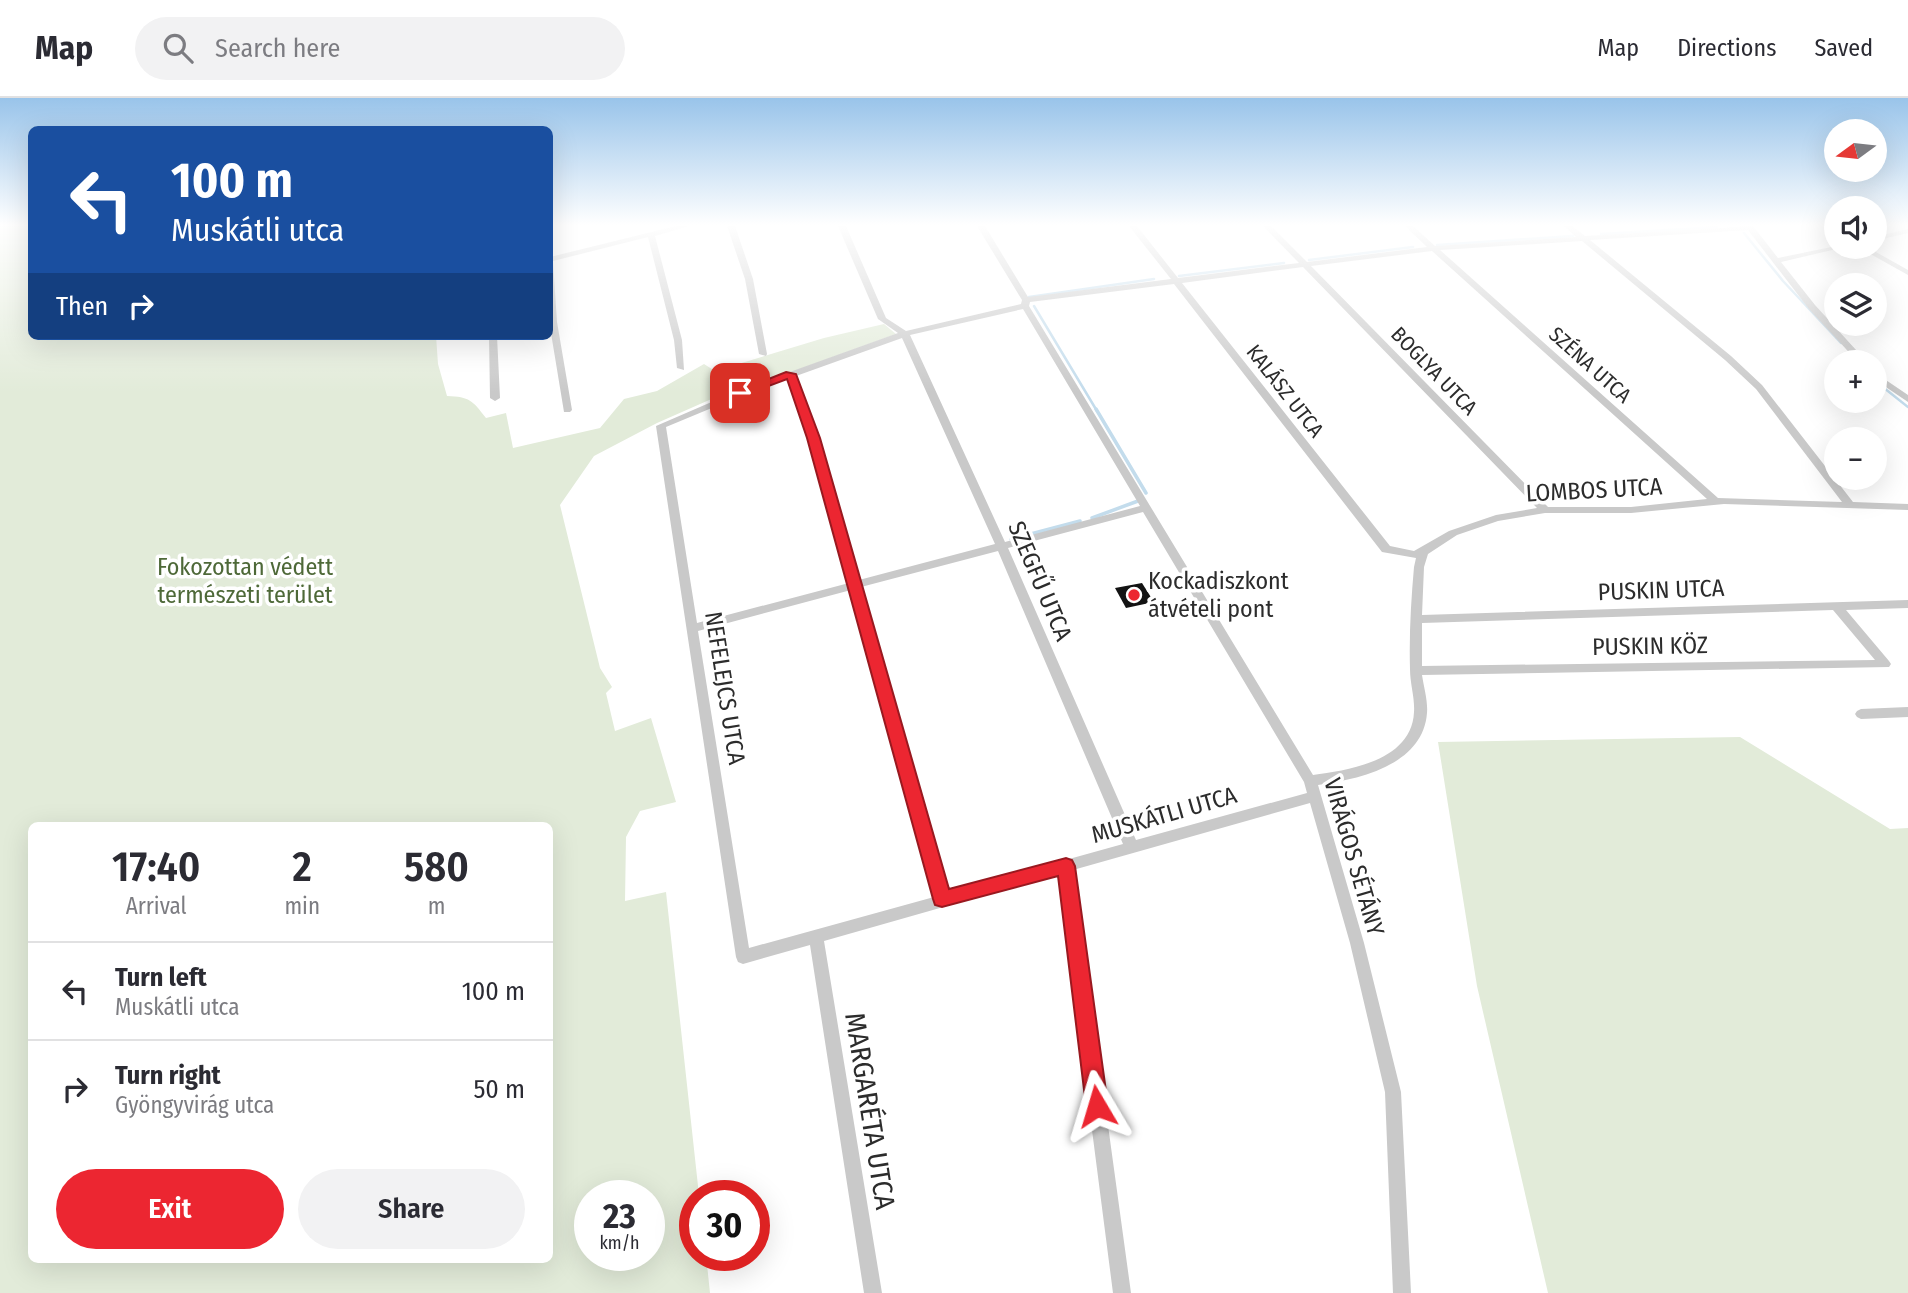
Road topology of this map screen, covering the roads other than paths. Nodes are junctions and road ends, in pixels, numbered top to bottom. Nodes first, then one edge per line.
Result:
1 (1177, 281) edge
2 (663, 282) edge
3 (750, 282) edge
4 (866, 282) edge
5 (1013, 282) edge
6 (1172, 282) edge
7 (1322, 282) edge
8 (1472, 282) edge
9 (1637, 282) edge
10 (1792, 282) edge
11 (1025, 303) junction
12 (553, 322) edge
13 (905, 334) junction
14 (494, 340) edge
15 (1852, 350) edge
16 (763, 354) dead end
17 (681, 368) dead end
18 (790, 374) junction
19 (1887, 384) edge
20 (495, 398) dead end
21 (1908, 399) edge
22 (567, 410) dead end
23 (661, 426) joint
24 (1716, 502) junction
25 (1849, 504) junction
26 (1908, 507) edge
27 (1146, 508) junction
28 (1545, 510) junction
29 (1002, 547) junction
30 (1423, 552) junction
31 (853, 584) junction
32 (1908, 604) edge
33 (1836, 606) junction
34 (1416, 619) junction
35 (693, 628) junction
36 (1416, 671) junction
37 (1908, 712) edge
38 (1861, 714) dead end
39 (1312, 789) junction
40 (1132, 848) junction
41 (1066, 866) junction
42 (942, 899) junction
43 (816, 936) junction
44 (743, 957) joint
45 (873, 1293) edge
46 (1122, 1293) edge
47 (1402, 1293) edge

1 - 30 street, KALÁSZ UTCA
2 - 17 street
3 - 16 street
4 - 13 street
5 - 11 street, VIRÁGOS SÉTÁNY
6 - 11 street
7 - 28 street, BOGLYA UTCA
8 - 24 street, SZÉNA UTCA
9 - 25 street
10 - 15 street
11 - 13 street
11 - 27 street, VIRÁGOS SÉTÁNY
12 - 22 street
13 - 18 street
13 - 29 street, SZEGFŰ UTCA
14 - 20 street
18 - 23 street
18 - 31 street
19 - 21 street
23 - 35 street, NEFELEJCS UTCA
24 - 25 street, LOMBOS UTCA
24 - 28 street, LOMBOS UTCA
25 - 26 street, LOMBOS UTCA
27 - 29 street
27 - 39 street, VIRÁGOS SÉTÁNY
28 - 30 street, LOMBOS UTCA
29 - 31 street
29 - 40 street, SZEGFŰ UTCA
30 - 34 street
31 - 35 street
31 - 42 street
32 - 33 street, PUSKIN UTCA
33 - 34 street, PUSKIN UTCA
33 - 36 street, PUSKIN KÖZ
34 - 36 street
35 - 44 street, NEFELEJCS UTCA
36 - 39 street
37 - 38 street
39 - 40 street, MUSKÁTLI UTCA
39 - 47 street, VIRÁGOS SÉTÁNY
40 - 41 street, MUSKÁTLI UTCA
41 - 42 street, MUSKÁTLI UTCA
41 - 46 street
42 - 43 street, MUSKÁTLI UTCA
43 - 44 street, MUSKÁTLI UTCA
43 - 45 street, MARGARÉTA UTCA

